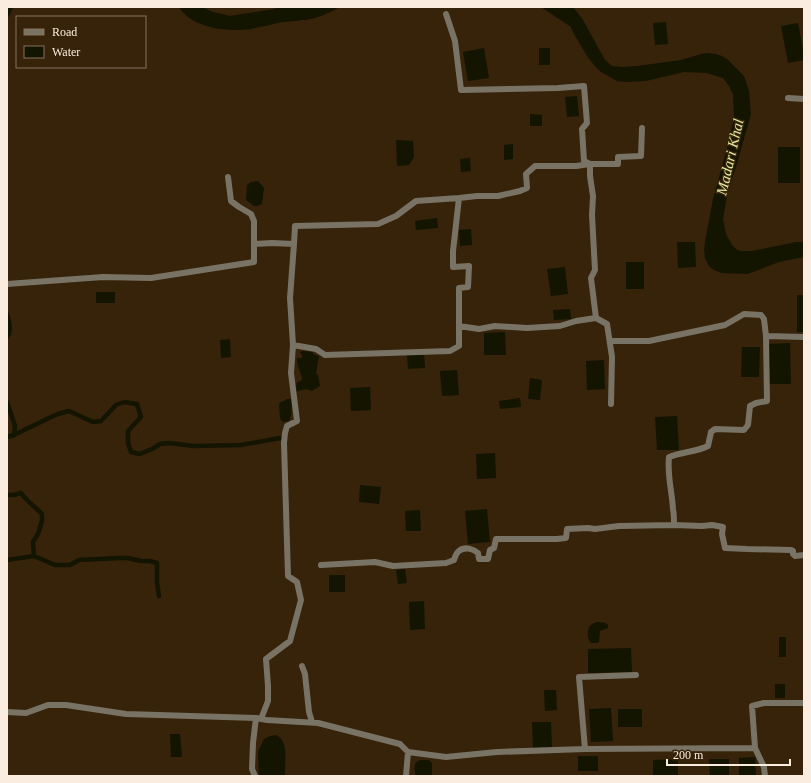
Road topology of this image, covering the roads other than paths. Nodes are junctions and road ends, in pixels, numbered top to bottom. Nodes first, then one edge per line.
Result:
1 (446, 14) dead end
2 (788, 98) dead end
3 (804, 99) edge
4 (642, 128) dead end
5 (590, 164) junction
6 (228, 177) dead end
7 (459, 198) junction
8 (254, 244) junction
9 (294, 244) junction
10 (7, 284) edge
11 (596, 318) junction
12 (459, 326) junction
13 (766, 336) junction
14 (804, 337) edge
15 (610, 341) junction
16 (293, 345) junction
17 (611, 404) dead end
18 (674, 525) junction
19 (804, 555) edge
20 (321, 565) dead end
21 (302, 666) dead end
22 (636, 675) dead end
23 (804, 703) edge
24 (7, 712) edge
25 (259, 719) junction
26 (312, 722) junction
27 (755, 748) junction
28 (585, 749) junction
29 (408, 752) junction
30 (255, 776) edge
31 (406, 776) edge
32 (765, 776) edge

1 - 5 street
2 - 3 street
4 - 5 street
5 - 7 street
5 - 11 street
6 - 8 street
7 - 9 street
7 - 12 street
8 - 9 street
8 - 10 street
9 - 16 street
11 - 12 street
11 - 15 street
12 - 16 street
13 - 14 street
13 - 15 street
13 - 18 street
15 - 17 street
16 - 25 street
18 - 19 street
18 - 20 street
21 - 26 street
22 - 28 street
23 - 27 street
24 - 25 street
25 - 26 street
25 - 30 street
26 - 29 street
27 - 28 street
27 - 32 street
28 - 29 street
29 - 31 street

